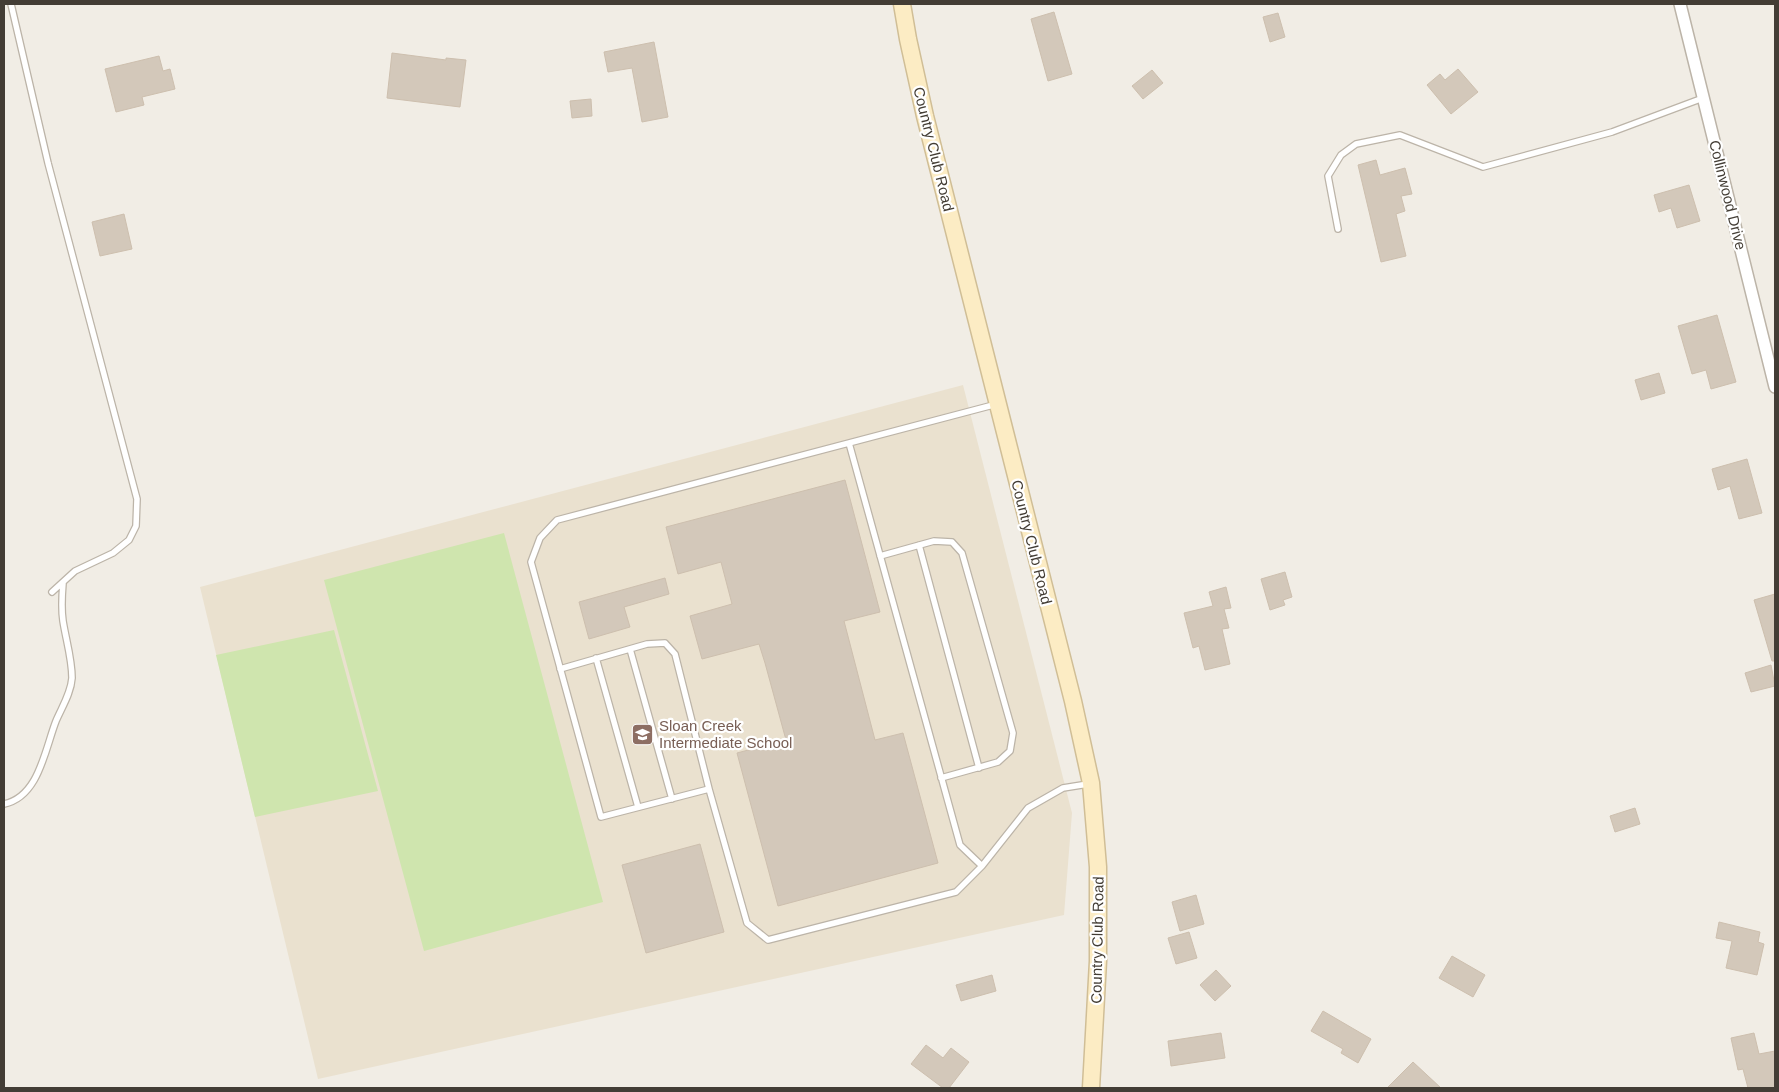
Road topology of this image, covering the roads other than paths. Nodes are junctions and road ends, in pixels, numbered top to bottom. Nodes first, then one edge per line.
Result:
1 (11, 4) edge
2 (902, 4) edge
3 (1680, 4) edge
4 (1703, 98) junction
5 (1338, 229) dead end
6 (1775, 387) edge
7 (997, 404) junction
8 (849, 443) junction
9 (919, 545) junction
10 (880, 556) junction
11 (63, 583) junction
12 (52, 592) dead end
13 (630, 649) junction
14 (596, 658) junction
15 (560, 669) junction
16 (979, 768) junction
17 (941, 778) junction
18 (1091, 783) junction
19 (710, 789) junction
20 (672, 799) junction
21 (4, 804) edge
22 (638, 807) junction
23 (982, 866) junction
24 (1091, 1088) edge

1 - 11 lane
2 - 7 main road, Country Club Road
3 - 4 street, Collinwood Drive
4 - 5 lane
4 - 6 street, Collinwood Drive
7 - 8 lane
7 - 18 main road, Country Club Road
8 - 10 lane
8 - 15 lane
9 - 10 lane
9 - 16 lane
9 - 16 lane
10 - 17 lane
11 - 12 lane
11 - 21 lane
13 - 14 lane
13 - 19 lane
13 - 20 lane
14 - 15 lane
14 - 22 lane
15 - 22 lane
16 - 17 lane
17 - 23 lane
18 - 23 lane
18 - 24 main road, Country Club Road
19 - 20 lane
19 - 23 lane
20 - 22 lane

